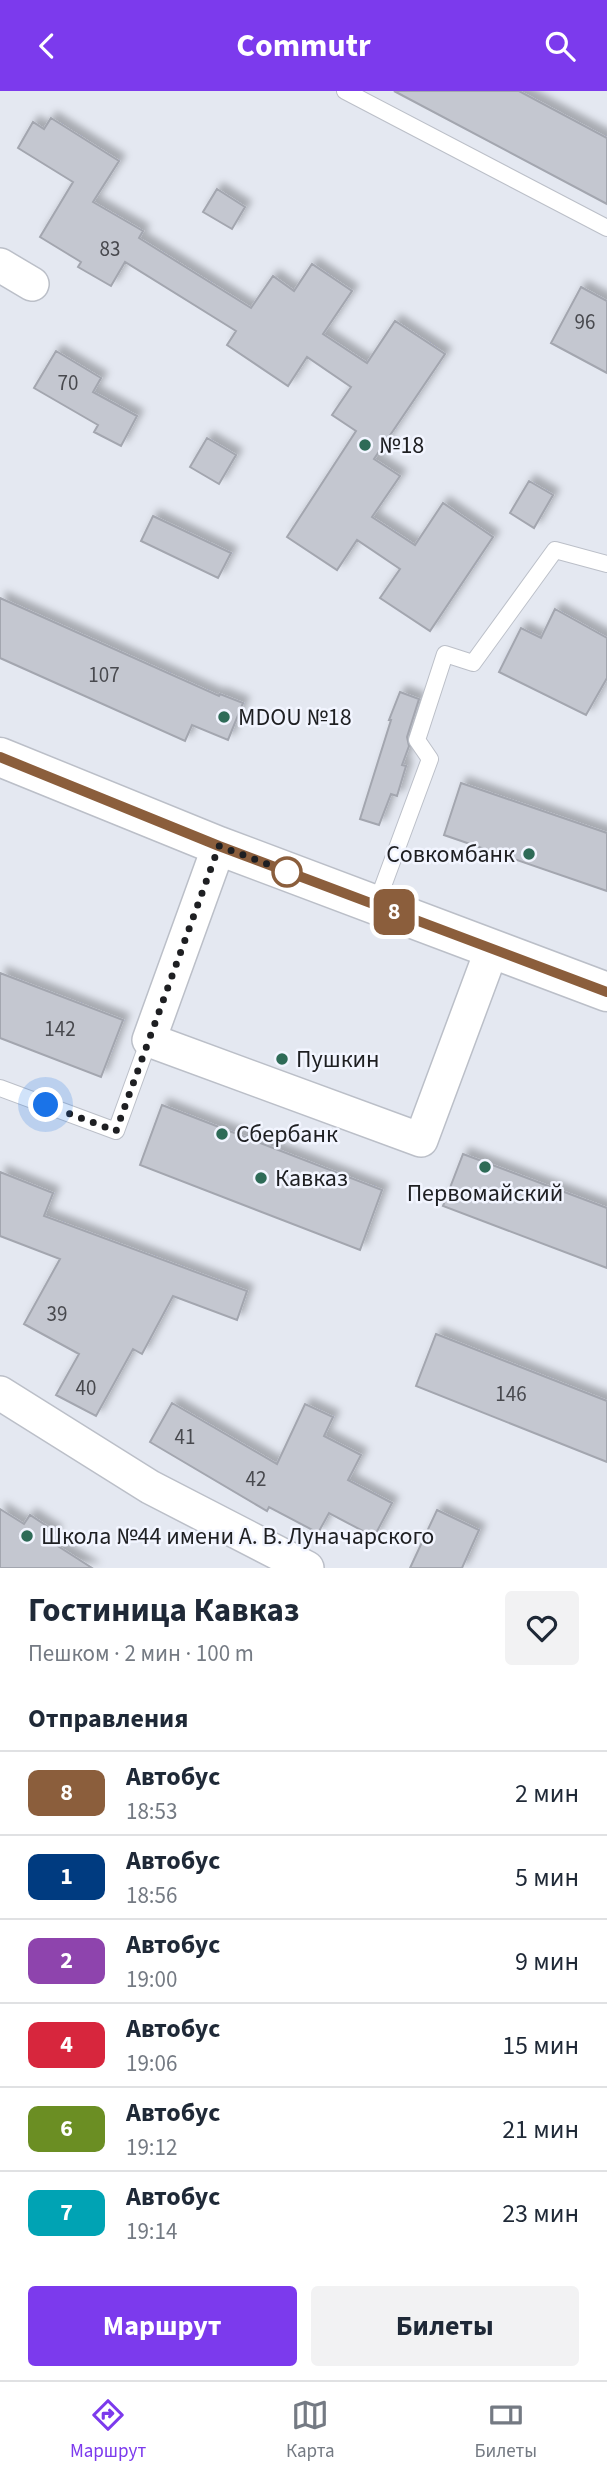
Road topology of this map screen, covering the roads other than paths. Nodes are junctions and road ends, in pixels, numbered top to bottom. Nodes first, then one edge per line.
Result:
1 (345, 91) edge
2 (607, 228) edge
3 (0, 265) edge
4 (32, 284) dead end
5 (607, 565) edge
6 (0, 757) edge
7 (219, 846) junction
8 (376, 905) junction
9 (492, 949) junction
10 (607, 992) edge
11 (149, 1039) junction
12 (0, 1088) edge
13 (0, 1393) edge
14 (307, 1568) edge

1 - 2 lane
3 - 4 street
5 - 8 lane
6 - 7 main road
7 - 8 main road
7 - 11 street
8 - 9 main road
9 - 10 main road
9 - 11 street
11 - 12 lane
13 - 14 street

